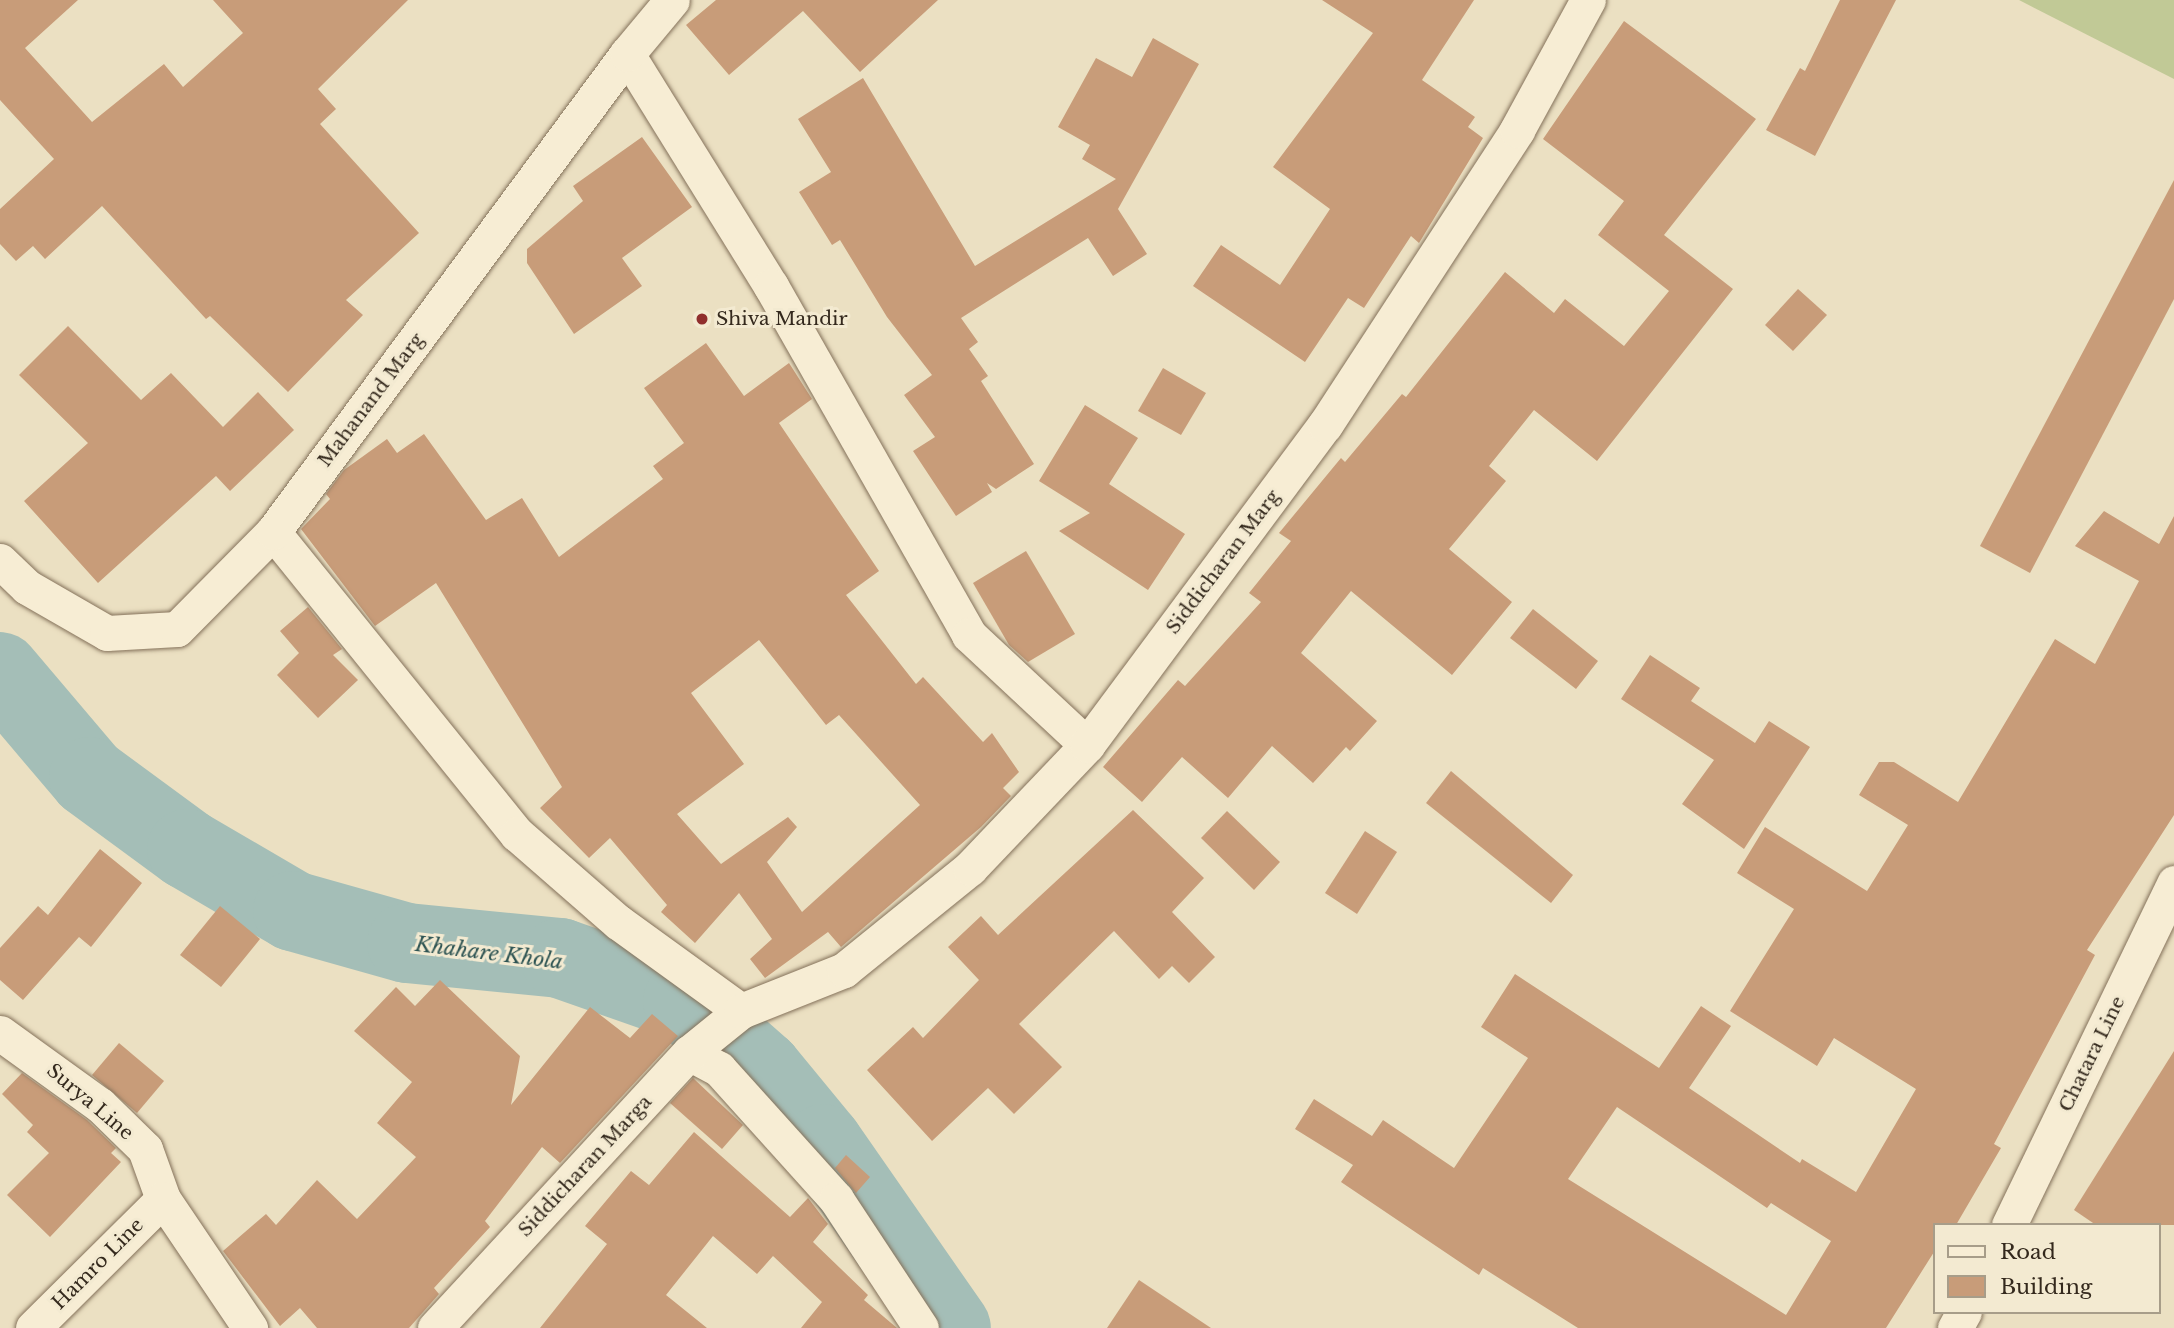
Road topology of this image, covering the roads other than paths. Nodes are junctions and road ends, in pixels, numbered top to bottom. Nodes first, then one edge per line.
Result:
1 (673, 0) edge
2 (1588, 0) edge
3 (627, 54) junction
4 (273, 532) junction
5 (0, 561) edge
6 (1087, 745) junction
7 (2174, 883) edge
8 (741, 1011) junction
9 (0, 1032) edge
10 (697, 1046) junction
11 (163, 1199) junction
12 (2010, 1223) edge
13 (33, 1328) edge
14 (250, 1328) edge
15 (435, 1328) edge
16 (921, 1328) edge

1 - 3 street, Mahanand Marg
2 - 6 street, Siddicharan Marg
3 - 4 street, Mahanand Marg
3 - 6 street
4 - 5 street, Mahanand Marg
4 - 8 street
6 - 8 street, Siddicharan Marg
7 - 12 street, Chatara Line
8 - 10 street, Siddicharan Marga
9 - 11 street, Surya Line
10 - 15 street, Siddicharan Marga
10 - 16 street
11 - 13 street, Hamro Line
11 - 14 street, Surya Line

